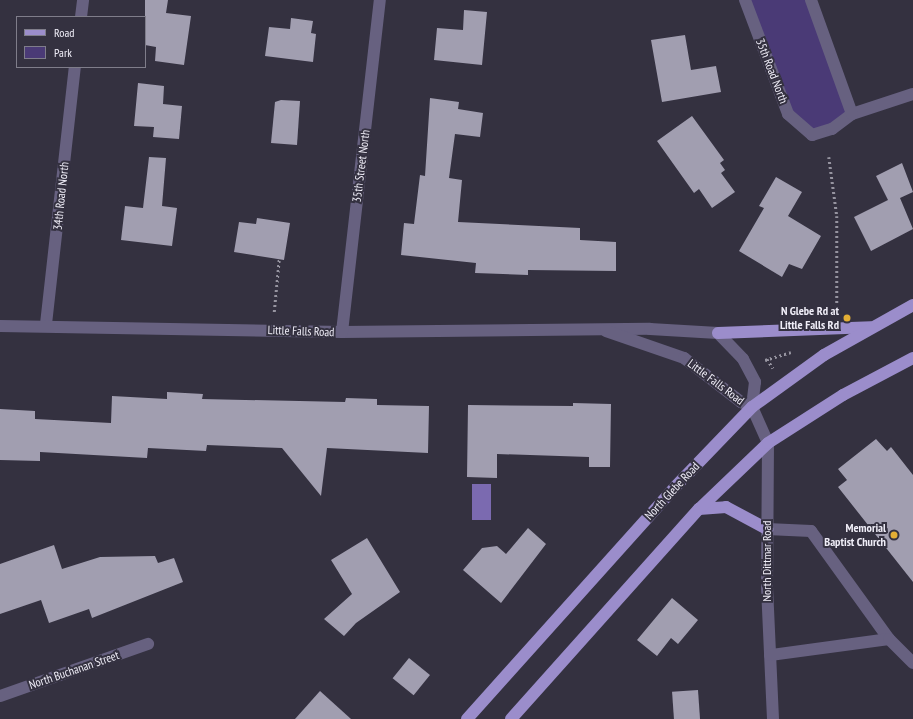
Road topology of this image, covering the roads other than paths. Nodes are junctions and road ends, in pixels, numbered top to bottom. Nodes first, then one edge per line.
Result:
1 (83, 0) edge
2 (380, 0) edge
3 (745, 0) edge
4 (811, 0) edge
5 (81, 16) edge
6 (75, 68) edge
7 (913, 94) edge
8 (852, 114) junction
9 (913, 305) edge
10 (46, 324) junction
11 (0, 326) edge
12 (874, 326) junction
13 (602, 329) junction
14 (342, 332) junction
15 (718, 333) junction
16 (913, 358) edge
17 (752, 407) junction
18 (768, 443) junction
19 (699, 509) junction
20 (767, 529) junction
21 (889, 639) junction
22 (148, 644) dead end
23 (770, 655) junction
24 (913, 663) edge
25 (0, 696) edge
26 (467, 719) edge
27 (511, 719) edge
28 (772, 719) edge

1 - 5 street
2 - 14 street, 35th Street North
3 - 8 street, 35th Road North
4 - 8 street
6 - 10 street, 34th Road North
7 - 8 street, 35th Road North
9 - 12 main road, North Glebe Road
10 - 11 street, Little Falls Road
10 - 14 street, Little Falls Road
12 - 15 main road
12 - 17 main road, North Glebe Road
13 - 14 street, Little Falls Road
13 - 15 street, Little Falls Road
13 - 17 street, Little Falls Road
15 - 17 street, Little Falls Road
16 - 18 main road
17 - 18 street, North Dittmar Road
17 - 26 main road, North Glebe Road
18 - 19 main road
18 - 20 street, North Dittmar Road
19 - 20 main road
19 - 27 main road
20 - 21 street
20 - 23 street, North Dittmar Road
21 - 23 street
21 - 24 street
22 - 25 street, North Buchanan Street
23 - 28 street, North Dittmar Road

